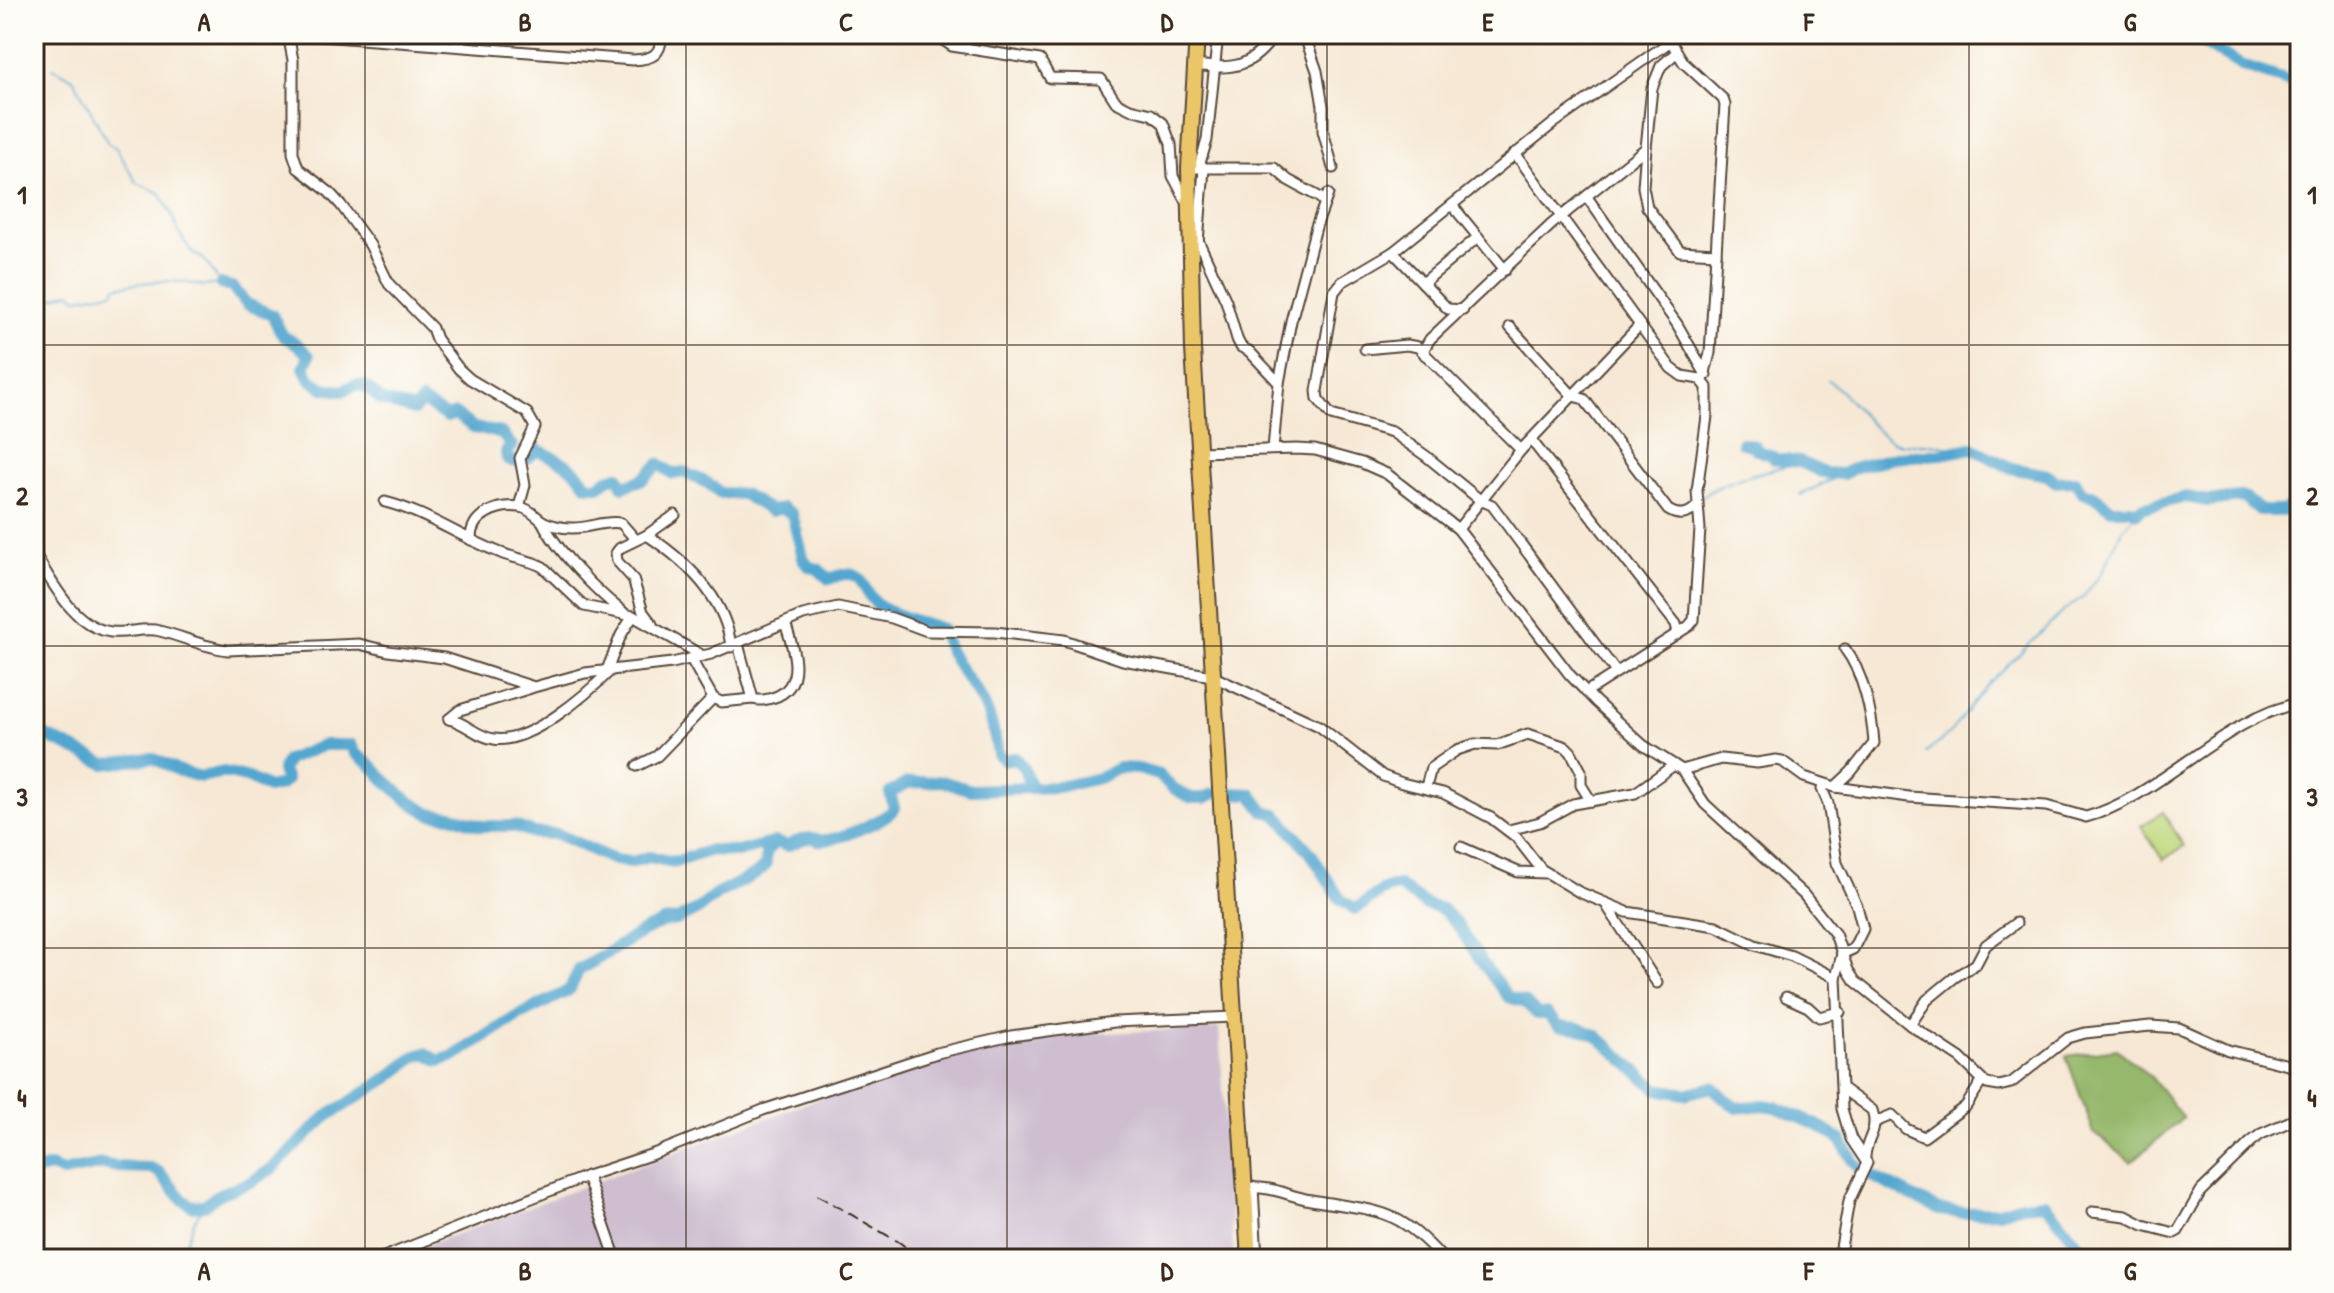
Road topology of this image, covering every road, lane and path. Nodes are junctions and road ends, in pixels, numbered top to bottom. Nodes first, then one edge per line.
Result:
1 (288, 34) edge
2 (295, 34) edge
3 (662, 34) edge
4 (934, 34) edge
5 (1197, 34) edge
6 (1218, 34) edge
7 (1275, 34) edge
8 (1304, 34) edge
9 (1677, 52) junction
10 (1194, 65) junction
11 (1215, 68) junction
12 (1646, 148) junction
13 (1515, 153) junction
14 (1189, 168) junction
15 (1333, 168) dead end
16 (1204, 169) junction
17 (1587, 197) junction
18 (1452, 205) junction
19 (1190, 214) junction
20 (1561, 216) junction
21 (1478, 237) junction
22 (1198, 242) junction
23 (1393, 252) junction
24 (1716, 253) junction
25 (1505, 270) junction
26 (1423, 283) junction
27 (1448, 309) junction
28 (1463, 310) junction
29 (1639, 326) junction
30 (1445, 327) junction
31 (1510, 327) dead end
32 (1430, 339) junction
33 (1409, 345) junction
34 (1365, 349) dead end
35 (1425, 355) junction
36 (1704, 378) junction
37 (1279, 383) junction
38 (1573, 396) junction
39 (1532, 441) junction
40 (1273, 449) junction
41 (1521, 450) junction
42 (1199, 452) junction
43 (1480, 500) junction
44 (385, 502) dead end
45 (1697, 506) junction
46 (519, 507) junction
47 (675, 515) dead end
48 (542, 521) junction
49 (1458, 529) junction
50 (647, 535) junction
51 (471, 540) junction
52 (636, 540) junction
53 (34, 553) edge
54 (628, 614) junction
55 (785, 623) junction
56 (654, 626) junction
57 (1678, 633) junction
58 (734, 646) junction
59 (1845, 649) dead end
60 (703, 656) junction
61 (691, 659) junction
62 (609, 670) junction
63 (1616, 672) junction
64 (1212, 676) junction
65 (534, 687) junction
66 (1586, 692) junction
67 (713, 698) junction
68 (753, 699) junction
69 (2300, 703) edge
70 (637, 766) dead end
71 (1678, 768) junction
72 (1824, 784) junction
73 (1426, 787) junction
74 (1835, 787) junction
75 (1591, 801) junction
76 (1509, 830) junction
77 (1461, 847) dead end
78 (1546, 873) junction
79 (1606, 904) junction
80 (2016, 923) dead end
81 (1842, 954) junction
82 (1836, 978) junction
83 (1657, 983) dead end
84 (1786, 997) dead end
85 (1840, 1012) junction
86 (1234, 1017) junction
87 (1910, 1025) junction
88 (2300, 1068) edge
89 (1982, 1081) junction
90 (1843, 1089) junction
91 (2300, 1117) edge
92 (1875, 1122) junction
93 (1865, 1157) junction
94 (587, 1176) junction
95 (1248, 1188) junction
96 (2092, 1212) dead end
97 (379, 1259) edge
98 (616, 1259) edge
99 (1249, 1259) edge
100 (1257, 1259) edge
101 (1443, 1259) edge
102 (1839, 1259) edge

1 - 46 street
2 - 3 street
4 - 19 street
5 - 10 highway
6 - 11 street
7 - 11 street
8 - 15 street
9 - 12 street
9 - 13 street
9 - 24 street
10 - 11 street
10 - 14 highway
11 - 16 street
12 - 17 street
12 - 24 street
13 - 18 street
13 - 20 street
14 - 16 street
14 - 19 highway
16 - 22 street
16 - 37 street
17 - 20 street
17 - 36 street
18 - 21 street
18 - 23 street
19 - 22 street
19 - 42 highway
20 - 25 street
20 - 29 street
21 - 25 street
21 - 26 street
22 - 37 street
23 - 26 street
23 - 43 street
24 - 36 street
25 - 28 street
26 - 27 street
27 - 28 street
27 - 30 street
28 - 30 street
29 - 36 street
29 - 38 street
30 - 32 street
31 - 38 street
32 - 33 street
32 - 35 street
33 - 34 street
33 - 35 street
35 - 41 street
36 - 45 street
37 - 40 street
38 - 39 street
38 - 45 street
39 - 41 street
39 - 57 street
40 - 42 street
40 - 49 street
41 - 43 street
42 - 64 highway
43 - 49 street
43 - 63 street
44 - 51 street
45 - 57 street
46 - 48 street
46 - 51 street
47 - 50 street
48 - 52 street
48 - 54 street
49 - 66 street
50 - 52 street
50 - 58 street
51 - 54 street
52 - 56 street
53 - 65 street
54 - 56 street
54 - 62 street
55 - 58 street
55 - 64 street
55 - 68 street
56 - 60 street
57 - 63 street
58 - 60 street
58 - 68 street
59 - 74 street
60 - 61 street
61 - 62 street
61 - 67 street
62 - 65 street
62 - 65 street
63 - 66 street
64 - 73 street
64 - 86 highway
66 - 71 street
67 - 68 street
67 - 70 street
69 - 74 street
71 - 72 street
71 - 75 street
71 - 81 street
72 - 74 street
72 - 81 street
73 - 75 street
73 - 76 street
75 - 76 street
76 - 78 street
77 - 78 street
78 - 79 street
79 - 82 street
79 - 83 street
80 - 87 street
81 - 82 street
81 - 87 street
82 - 85 street
84 - 85 street
85 - 90 street
86 - 94 street
86 - 95 highway
87 - 89 street
88 - 89 street
89 - 92 street
90 - 92 street
90 - 93 street
91 - 96 street
92 - 93 street
93 - 102 street
94 - 97 street
94 - 98 street
95 - 99 highway
95 - 100 street
95 - 101 street

